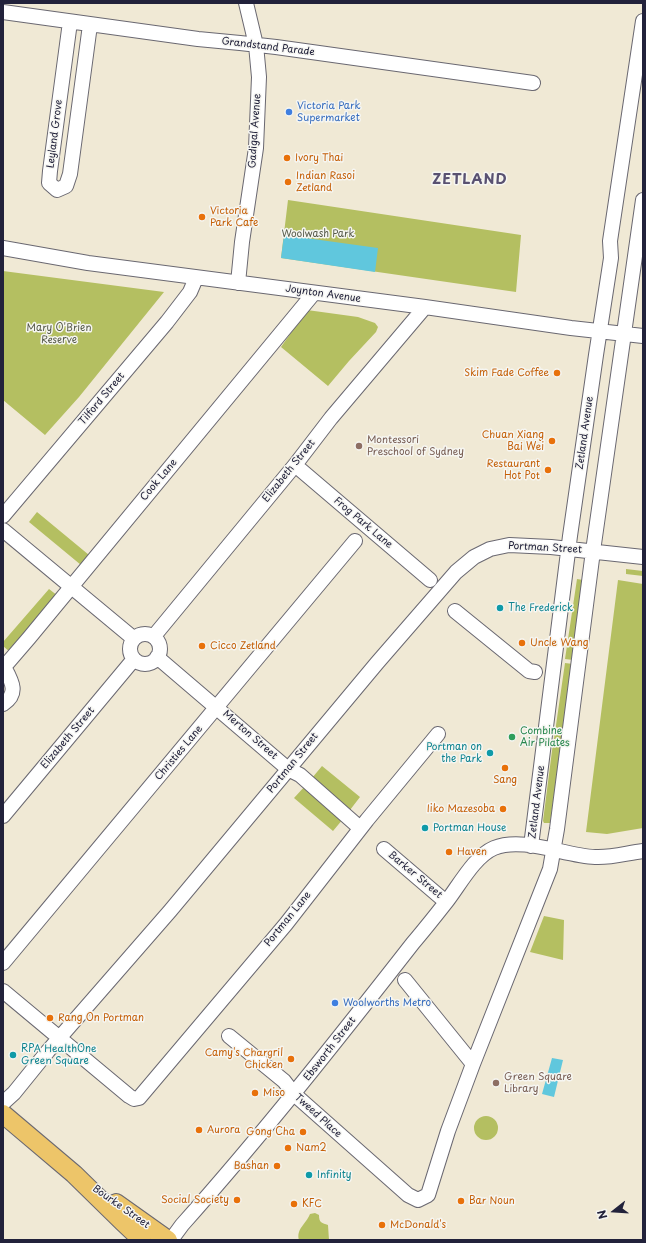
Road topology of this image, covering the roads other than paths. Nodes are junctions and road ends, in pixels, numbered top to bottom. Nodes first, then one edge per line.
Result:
1 (246, 3) edge
2 (3, 12) edge
3 (643, 21) edge
4 (70, 22) junction
5 (90, 25) junction
6 (256, 45) junction
7 (533, 83) dead end
8 (643, 200) edge
9 (3, 248) edge
10 (196, 278) junction
11 (238, 283) junction
12 (314, 293) junction
13 (425, 307) junction
14 (600, 331) junction
15 (624, 334) junction
16 (643, 336) edge
17 (295, 465) junction
18 (3, 516) edge
19 (3, 530) edge
20 (355, 541) dead end
21 (569, 549) junction
22 (593, 551) junction
23 (643, 557) edge
24 (430, 580) dead end
25 (71, 587) junction
26 (455, 611) dead end
27 (154, 636) junction
28 (133, 638) junction
29 (157, 657) junction
30 (134, 660) junction
31 (4, 666) edge
32 (535, 672) dead end
33 (3, 704) edge
34 (217, 707) junction
35 (438, 734) dead end
36 (288, 769) junction
37 (3, 816) edge
38 (360, 828) junction
39 (531, 846) junction
40 (384, 849) dead end
41 (554, 849) junction
42 (643, 851) edge
43 (446, 902) junction
44 (3, 963) edge
45 (405, 980) dead end
46 (3, 991) edge
47 (229, 1036) dead end
48 (60, 1038) junction
49 (472, 1064) junction
50 (294, 1094) junction
51 (3, 1103) edge
52 (3, 1114) edge
53 (74, 1174) junction
54 (142, 1240) edge
55 (170, 1240) edge

1 - 6 street, Gadigal Avenue
2 - 4 street, Grandstand Parade
3 - 14 street, Zetland Avenue
4 - 5 street, Grandstand Parade
4 - 5 street, Leyland Grove
5 - 6 street, Grandstand Parade
6 - 7 street, Grandstand Parade
6 - 11 street, Gadigal Avenue
8 - 15 street
9 - 10 street, Joynton Avenue
10 - 11 street, Joynton Avenue
10 - 18 street, Tilford Street
11 - 12 street, Joynton Avenue
12 - 13 street, Joynton Avenue
12 - 25 street, Cook Lane
13 - 14 street, Joynton Avenue
13 - 17 street, Elizabeth Street
14 - 15 street, Joynton Avenue
14 - 21 street, Zetland Avenue
15 - 16 street, Joynton Avenue
15 - 22 street
17 - 24 street, Frog Park Lane
17 - 27 street, Elizabeth Street
19 - 25 street
20 - 34 street, Christies Lane
21 - 22 street, Portman Street
21 - 36 street, Portman Street
21 - 39 street, Zetland Avenue
22 - 23 street, Portman Street
22 - 41 street
25 - 28 street
25 - 31 street, Cook Lane
26 - 32 street
27 - 28 street
27 - 29 street
28 - 30 street
29 - 30 street
29 - 34 street, Merton Street
30 - 37 street, Elizabeth Street
31 - 33 street
34 - 36 street, Merton Street
34 - 44 street, Christies Lane
35 - 38 street, Portman Lane
36 - 38 street, Merton Street
36 - 48 street, Portman Street
38 - 48 street, Portman Lane
39 - 41 street, Ebsworth Street
39 - 43 street, Ebsworth Street
40 - 43 street, Barker Street
41 - 42 street, Ebsworth Street
41 - 49 street
43 - 50 street, Ebsworth Street
45 - 49 street
46 - 48 street
47 - 50 street, Tweed Place
48 - 51 street, Portman Street
49 - 50 street, Tweed Place
50 - 55 street, Ebsworth Street
52 - 53 main road, Bourke Street
53 - 54 main road, Bourke Street
53 - 55 main road, Bourke Street

